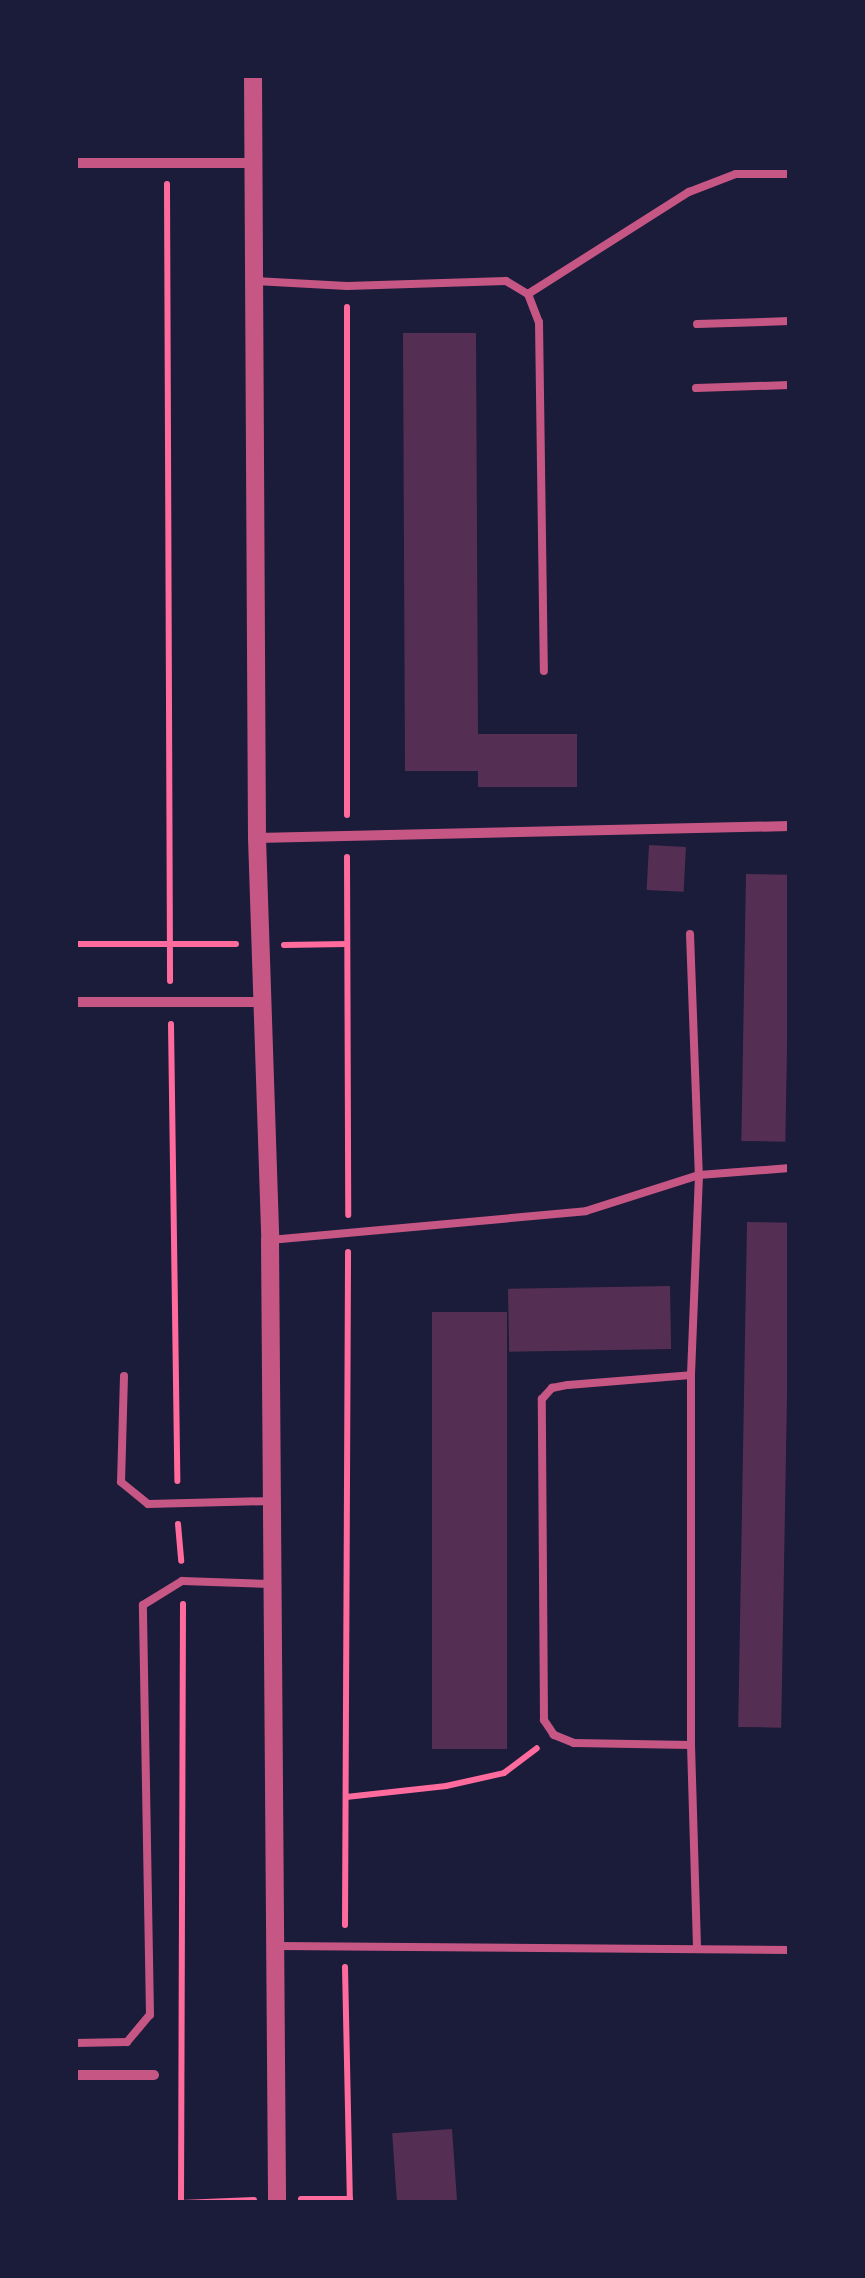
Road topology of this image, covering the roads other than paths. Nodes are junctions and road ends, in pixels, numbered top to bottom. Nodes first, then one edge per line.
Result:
1 (253, 75) edge
2 (75, 163) edge
3 (253, 163) junction
4 (790, 174) edge
5 (251, 281) junction
6 (528, 294) junction
7 (790, 322) edge
8 (697, 324) dead end
9 (790, 385) edge
10 (696, 388) dead end
11 (544, 671) dead end
12 (790, 826) edge
13 (256, 838) junction
14 (690, 934) dead end
15 (75, 1002) edge
16 (262, 1002) junction
17 (790, 1168) edge
18 (699, 1175) junction
19 (270, 1240) junction
20 (691, 1375) junction
21 (124, 1376) dead end
22 (271, 1501) junction
23 (271, 1584) junction
24 (691, 1745) junction
25 (273, 1946) junction
26 (697, 1948) junction
27 (790, 1950) edge
28 (75, 2043) edge
29 (75, 2075) edge
30 (154, 2075) dead end
31 (277, 2201) edge

1 - 3 street
2 - 3 street
3 - 5 street
4 - 6 lane
5 - 6 lane
5 - 13 street
6 - 11 lane
7 - 8 lane
9 - 10 lane
12 - 13 street
13 - 16 street
14 - 18 lane
15 - 16 street
16 - 19 street
17 - 18 lane
18 - 19 lane
18 - 20 lane
19 - 22 street
20 - 24 lane
20 - 24 lane
21 - 22 lane
22 - 23 street
23 - 25 street
23 - 28 lane
24 - 26 lane
25 - 26 lane
25 - 31 street
26 - 27 lane
29 - 30 street

